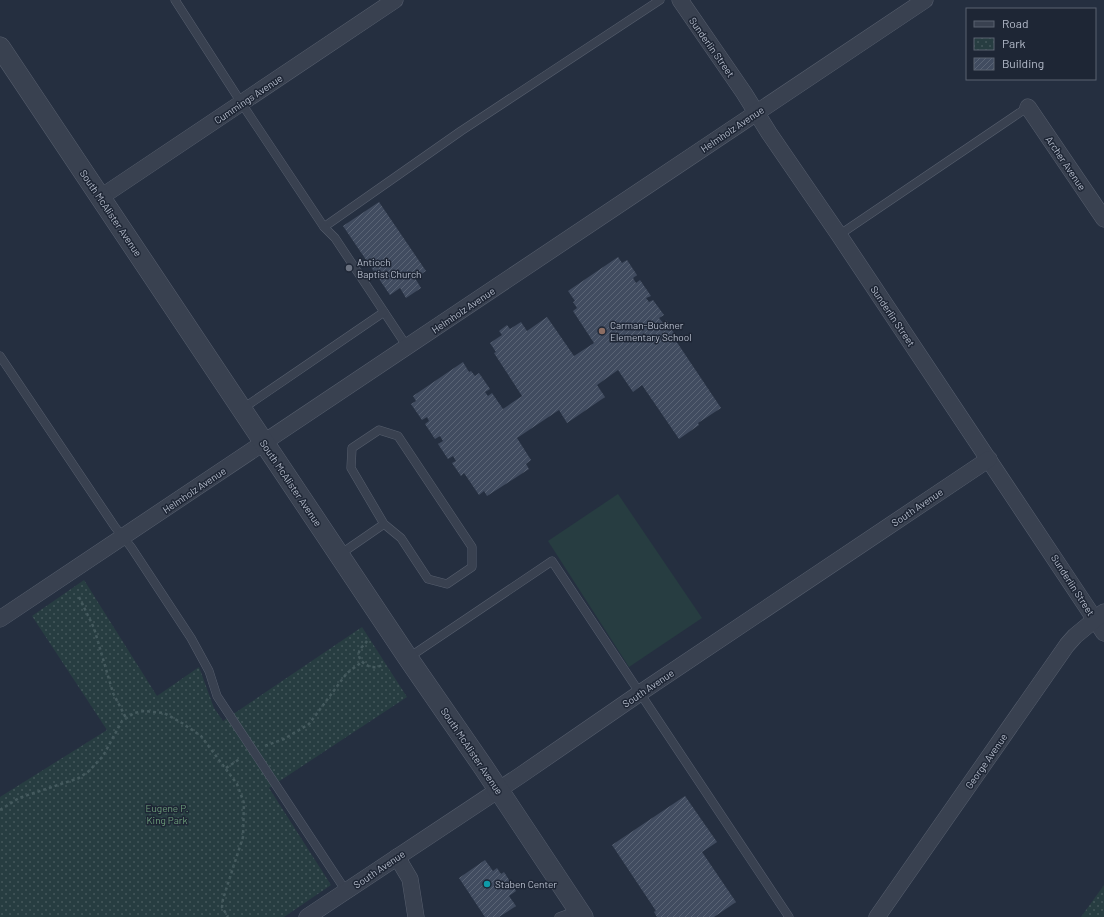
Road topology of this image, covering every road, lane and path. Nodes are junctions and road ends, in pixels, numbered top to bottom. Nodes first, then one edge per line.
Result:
1 (175, 0) edge
2 (395, 0) edge
3 (660, 0) edge
4 (680, 0) edge
5 (925, 0) edge
6 (0, 47) edge
7 (241, 103) junction
8 (1028, 107) joint
9 (756, 113) junction
10 (101, 197) junction
11 (1104, 219) edge
12 (324, 227) junction
13 (839, 235) junction
14 (384, 312) junction
15 (408, 348) junction
16 (0, 356) edge
17 (241, 409) junction
18 (264, 443) junction
19 (989, 459) junction
20 (384, 524) junction
21 (123, 537) junction
22 (339, 555) junction
23 (79, 597) dead end
24 (1099, 616) edge
25 (0, 620) edge
26 (1104, 633) edge
27 (367, 641) dead end
28 (408, 658) junction
29 (362, 662) junction
30 (383, 665) dead end
31 (640, 693) junction
32 (126, 718) junction
33 (253, 750) junction
34 (226, 768) junction
35 (499, 790) junction
36 (0, 810) edge
37 (397, 857) junction
38 (346, 891) junction
39 (581, 914) edge
40 (228, 917) edge
41 (307, 917) edge
42 (416, 917) edge
43 (559, 917) edge
44 (789, 917) edge
45 (877, 917) edge

1 - 7 lane
2 - 7 street, Cummings Avenue
3 - 12 lane
4 - 9 street, Sunderlin Street
5 - 9 street, Helmholz Avenue
6 - 10 street, South McAlister Avenue
7 - 10 street, Cummings Avenue
7 - 12 lane
8 - 11 street, Archer Avenue
8 - 13 lane
9 - 13 street, Sunderlin Street
9 - 15 street, Helmholz Avenue
10 - 17 street, South McAlister Avenue
12 - 14 lane
13 - 19 street, Sunderlin Street
14 - 15 lane
14 - 17 lane
15 - 18 street, Helmholz Avenue
16 - 21 lane
17 - 18 street, South McAlister Avenue
18 - 21 street, Helmholz Avenue
18 - 22 street, South McAlister Avenue
19 - 24 street, Sunderlin Street
19 - 31 street, South Avenue
20 - 20 lane
20 - 22 lane
21 - 25 street, Helmholz Avenue
21 - 33 lane
22 - 28 street, South McAlister Avenue
23 - 32 path
24 - 26 street, Sunderlin Street
24 - 45 street, George Avenue
27 - 29 path
28 - 31 lane
28 - 35 street, South McAlister Avenue
29 - 30 path
29 - 33 path
31 - 35 street, South Avenue
31 - 44 lane
32 - 34 path
32 - 36 path
33 - 34 path
33 - 38 lane
34 - 40 path
35 - 37 street, South Avenue
35 - 39 street, South McAlister Avenue
37 - 38 street, South Avenue
37 - 42 street
38 - 41 street, South Avenue
39 - 43 lane

